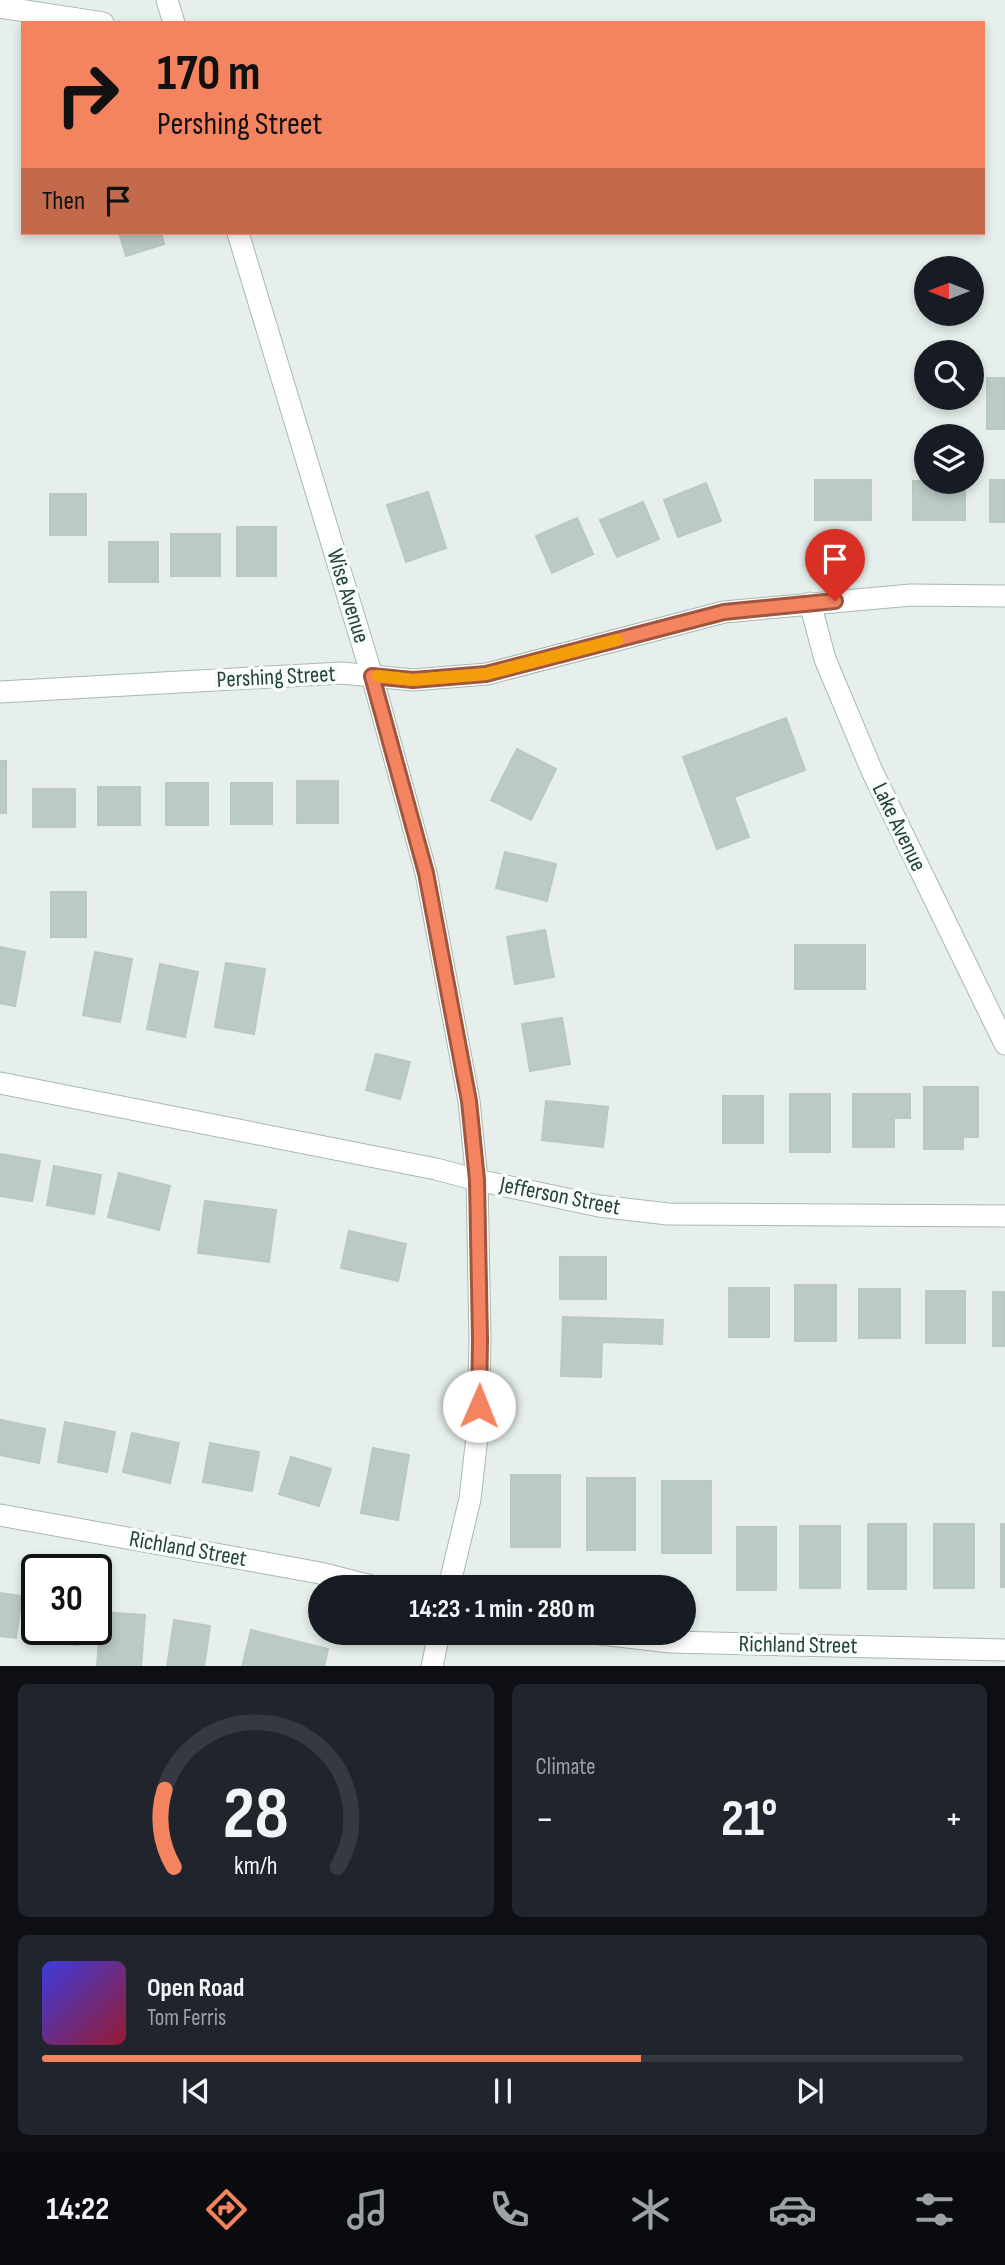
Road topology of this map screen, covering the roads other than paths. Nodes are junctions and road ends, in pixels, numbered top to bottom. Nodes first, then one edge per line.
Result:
1 (0, 7) edge
2 (90, 21) edge
3 (239, 235) edge
4 (1005, 596) edge
5 (810, 603) junction
6 (372, 676) junction
7 (0, 692) edge
8 (1005, 1044) edge
9 (0, 1083) edge
10 (477, 1180) junction
11 (1005, 1216) edge
12 (0, 1515) edge
13 (328, 1575) edge
14 (452, 1575) edge
15 (696, 1643) edge
16 (437, 1645) edge
17 (1005, 1650) edge
18 (432, 1666) edge

1 - 2 street
3 - 6 street, Wise Avenue
4 - 5 street, Pershing Street
5 - 6 street, Pershing Street
5 - 8 street, Lake Avenue
6 - 7 street, Pershing Street
6 - 10 street, Wise Avenue
9 - 10 street, Jefferson Street
10 - 11 street, Jefferson Street
10 - 14 street, Wise Avenue
12 - 13 street, Richland Street
15 - 17 street, Richland Street
16 - 18 street

